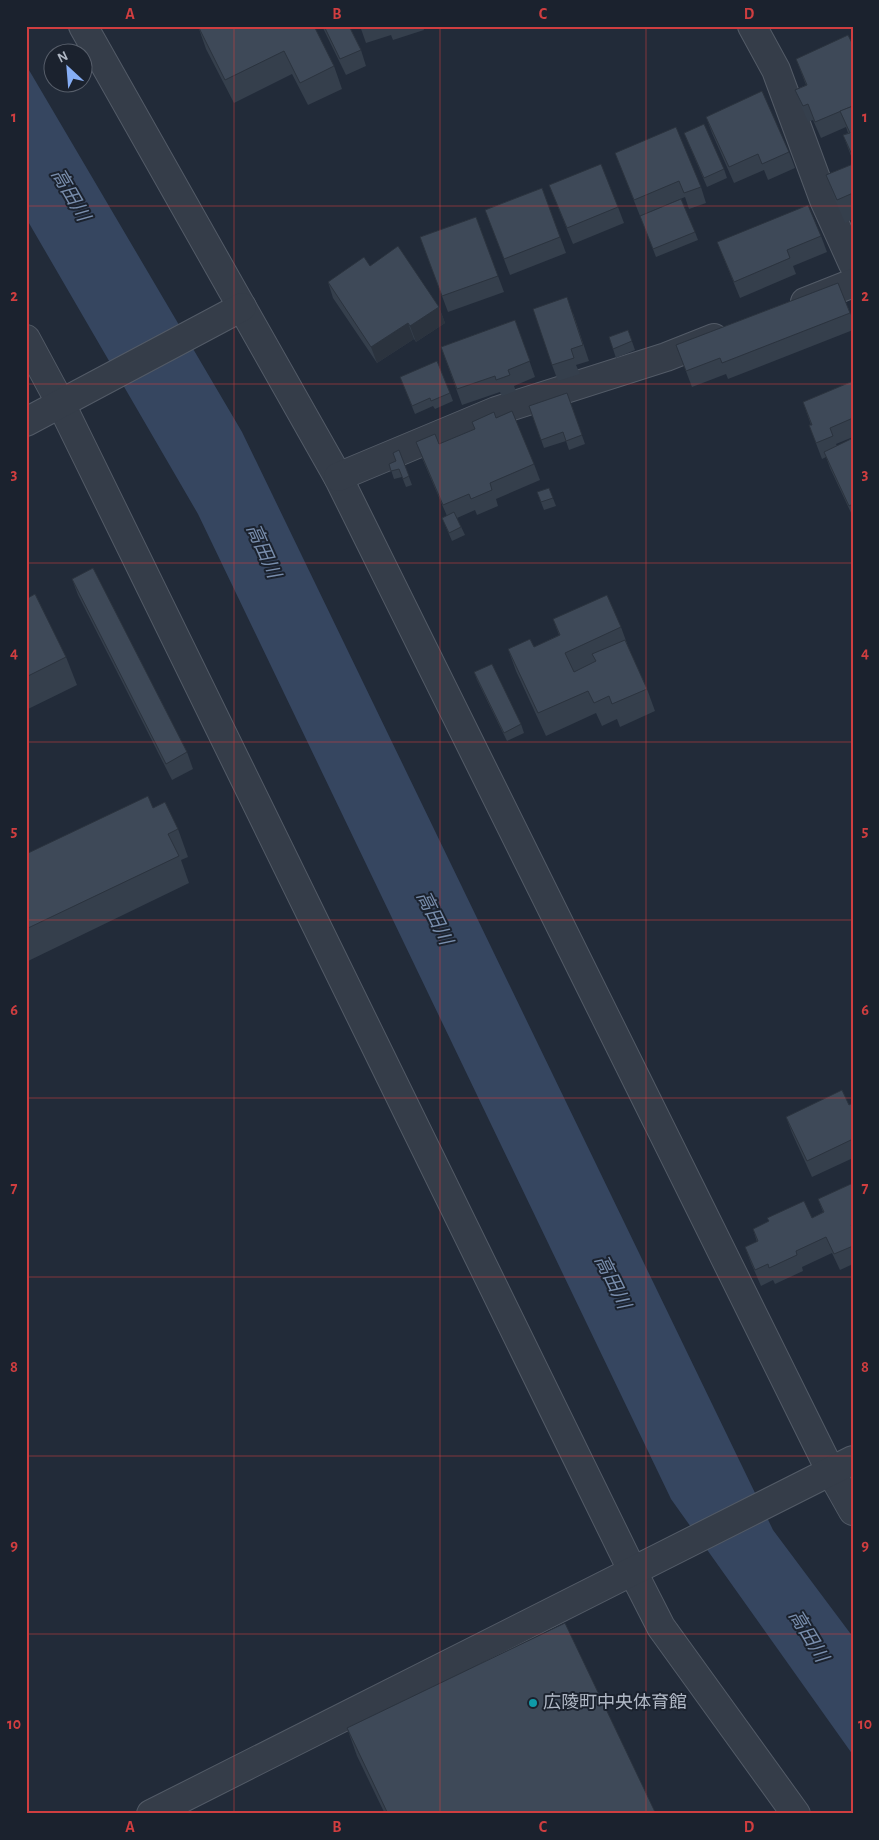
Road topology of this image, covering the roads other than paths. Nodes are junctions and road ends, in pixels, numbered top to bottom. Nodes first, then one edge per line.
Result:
1 (83, 26) edge
2 (752, 26) edge
3 (853, 264) edge
4 (853, 283) edge
5 (238, 310) junction
6 (782, 311) edge
7 (737, 329) edge
8 (26, 339) edge
9 (64, 402) junction
10 (26, 422) edge
11 (338, 477) junction
12 (833, 1471) edge
13 (853, 1511) edge
14 (641, 1566) junction
15 (151, 1814) edge
16 (796, 1814) edge

1 - 5 street
2 - 3 street
4 - 6 street
5 - 9 street
5 - 11 street
7 - 11 street
8 - 9 street
9 - 10 street
9 - 14 street
11 - 12 street
12 - 13 street
12 - 14 street
14 - 15 street
14 - 16 street

